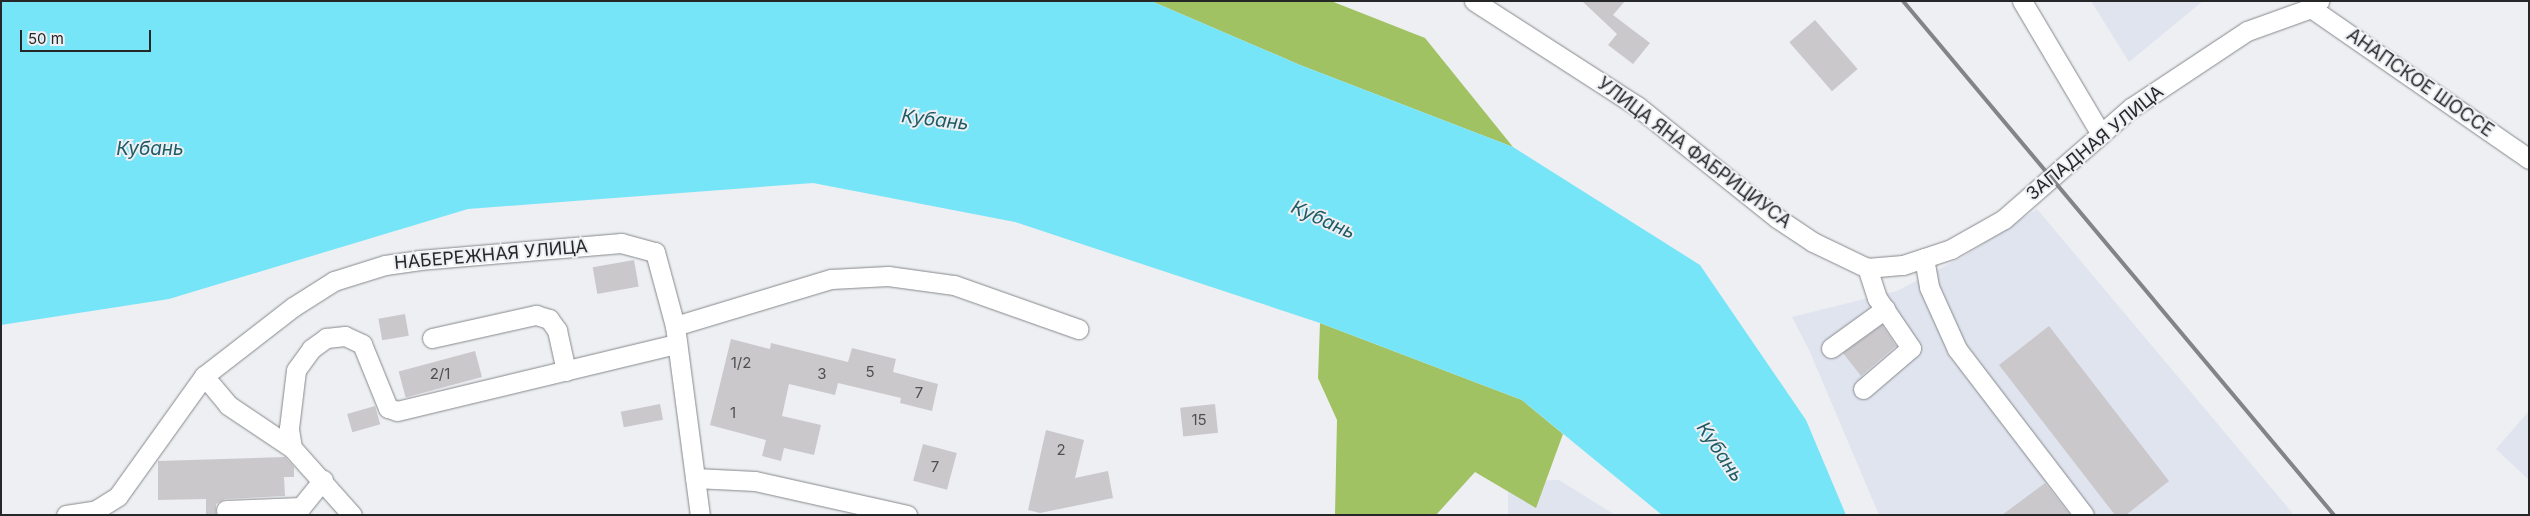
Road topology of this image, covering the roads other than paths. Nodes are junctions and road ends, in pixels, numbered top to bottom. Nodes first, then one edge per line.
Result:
1 (1474, 1) edge
2 (2022, 1) edge
3 (2313, 4) edge
4 (2101, 134) junction
5 (2529, 159) edge
6 (1924, 258) junction
7 (1867, 268) junction
8 (1886, 309) junction
9 (1078, 329) dead end
10 (676, 335) junction
11 (432, 338) dead end
12 (1832, 348) dead end
13 (566, 370) junction
14 (204, 376) junction
15 (1863, 389) dead end
16 (292, 448) junction
17 (695, 478) junction
18 (323, 480) junction
19 (226, 510) dead end
20 (66, 515) edge
21 (352, 515) edge
22 (700, 515) edge
23 (907, 515) edge
24 (2084, 515) edge

1 - 7 street, УЛИЦА ЯНА ФАБРИЦИУСА
2 - 4 street
3 - 4 street, ЗАПАДНАЯ УЛИЦА
3 - 5 street, АНАПСКОЕ ШОССЕ
4 - 6 street, ЗАПАДНАЯ УЛИЦА
6 - 7 street
6 - 24 street
7 - 8 street
8 - 12 street
8 - 15 street
9 - 10 street
10 - 13 street
10 - 14 street, НАБЕРЕЖНАЯ УЛИЦА
10 - 17 street
11 - 13 street
13 - 16 street
14 - 16 street
14 - 20 street, НАБЕРЕЖНАЯ УЛИЦА
16 - 18 street
17 - 22 street
17 - 23 street
18 - 19 street
18 - 21 street

